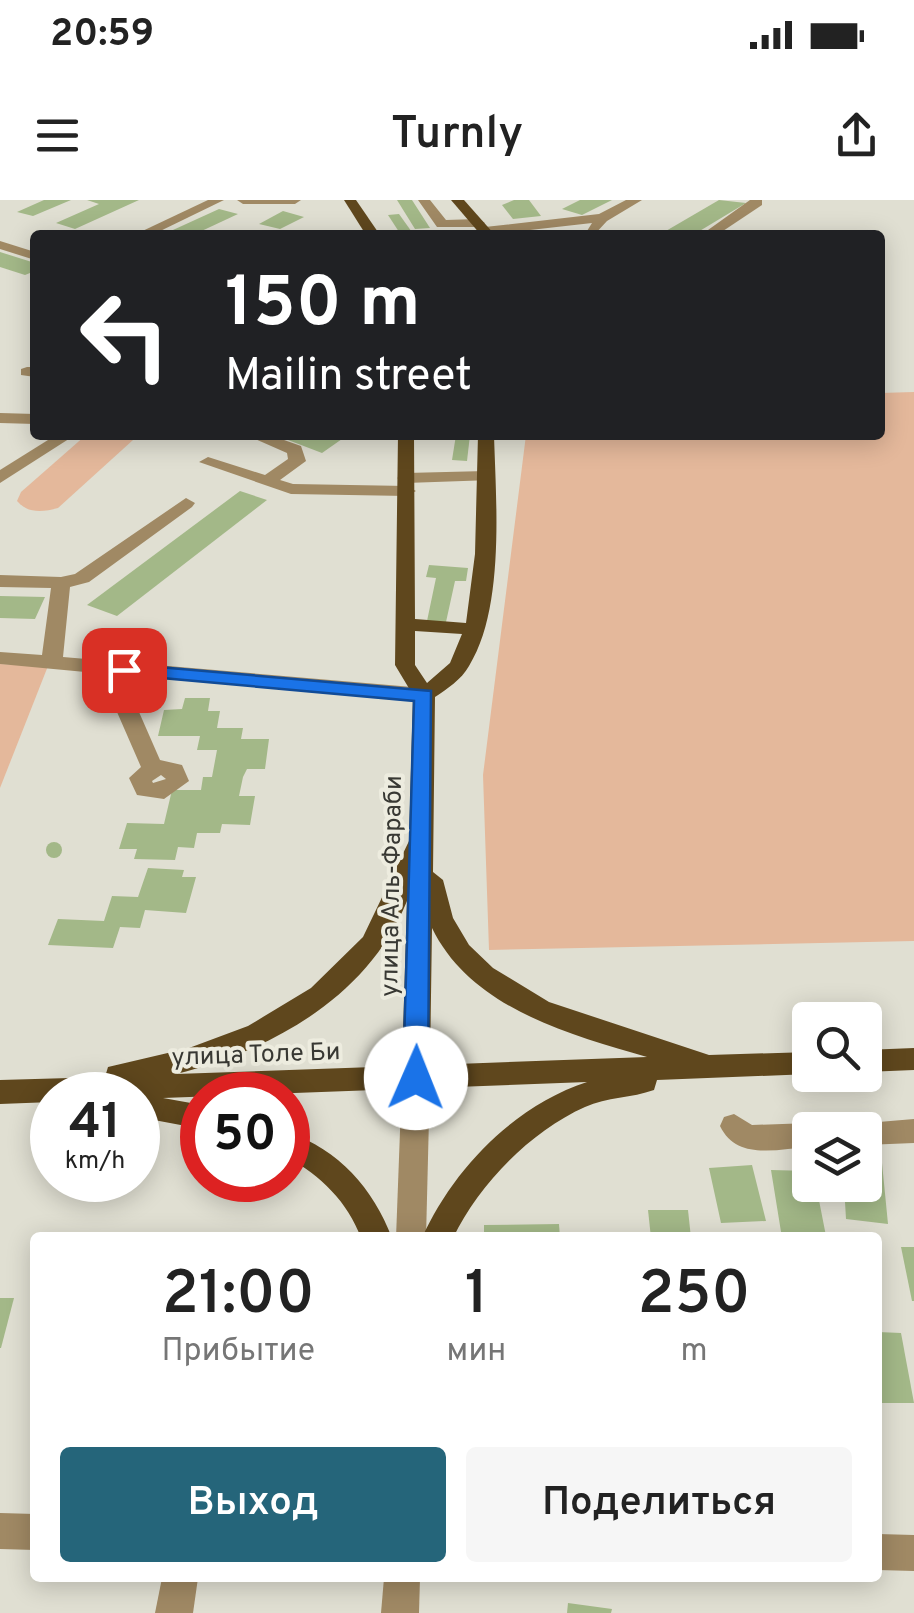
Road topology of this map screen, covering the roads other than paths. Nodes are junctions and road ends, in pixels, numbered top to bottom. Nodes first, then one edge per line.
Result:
1 (218, 200) edge
2 (243, 200) edge
3 (295, 200) edge
4 (350, 200) edge
5 (636, 200) edge
6 (756, 200) edge
7 (460, 204) edge
8 (428, 206) edge
9 (602, 218) junction
10 (152, 230) edge
11 (370, 230) edge
12 (484, 230) edge
13 (594, 230) edge
14 (716, 230) edge
15 (0, 244) edge
16 (30, 254) edge
17 (0, 418) edge
18 (30, 419) edge
19 (59, 440) edge
20 (268, 440) edge
21 (406, 440) edge
22 (486, 440) edge
23 (208, 462) dead end
24 (486, 476) junction
25 (0, 478) edge
26 (267, 481) junction
27 (407, 484) junction
28 (186, 503) dead end
29 (0, 581) edge
30 (61, 583) junction
31 (408, 625) junction
32 (472, 629) junction
33 (0, 658) edge
34 (52, 662) junction
35 (116, 669) junction
36 (424, 696) junction
37 (94, 701) dead end
38 (152, 768) dead end
39 (422, 832) junction
40 (914, 1058) edge
41 (882, 1059) edge
42 (792, 1064) edge
43 (713, 1067) junction
44 (416, 1078) junction
45 (2, 1092) edge
46 (30, 1095) edge
47 (734, 1126) dead end
48 (914, 1131) edge
49 (882, 1132) edge
50 (792, 1136) edge
51 (310, 1153) edge
52 (374, 1232) edge
53 (411, 1232) edge
54 (441, 1232) edge
55 (0, 1532) edge
56 (30, 1532) edge
57 (882, 1552) edge
58 (914, 1552) edge
59 (179, 1582) edge
60 (402, 1582) edge
61 (174, 1613) edge
62 (400, 1613) edge

1 - 10 street
2 - 3 street
4 - 11 main road
5 - 9 street
6 - 14 street
7 - 8 street
7 - 12 main road
8 - 12 street
9 - 12 street
9 - 13 street
15 - 16 street
17 - 18 street
19 - 25 street
20 - 26 street
21 - 27 main road, улица Аль-Фараби
22 - 24 main road
23 - 26 street
24 - 27 street
24 - 32 main road
26 - 27 street
27 - 31 main road, улица Аль-Фараби
28 - 30 street
29 - 30 street
30 - 34 street
31 - 32 main road
31 - 36 main road, улица Аль-Фараби
32 - 36 main road
33 - 34 street
34 - 35 street
35 - 36 street
35 - 37 street
35 - 38 street
36 - 39 main road, улица Аль-Фараби
39 - 43 main road
39 - 44 main road, улица Аль-Фараби
39 - 45 main road
40 - 41 main road
42 - 43 main road, улица Толе Би
43 - 44 main road, улица Толе Би
43 - 54 main road
44 - 45 main road, улица Толе Би
44 - 53 street
45 - 46 main road
47 - 50 street
48 - 49 street
51 - 52 main road
55 - 56 street
57 - 58 street
59 - 61 street
60 - 62 street

